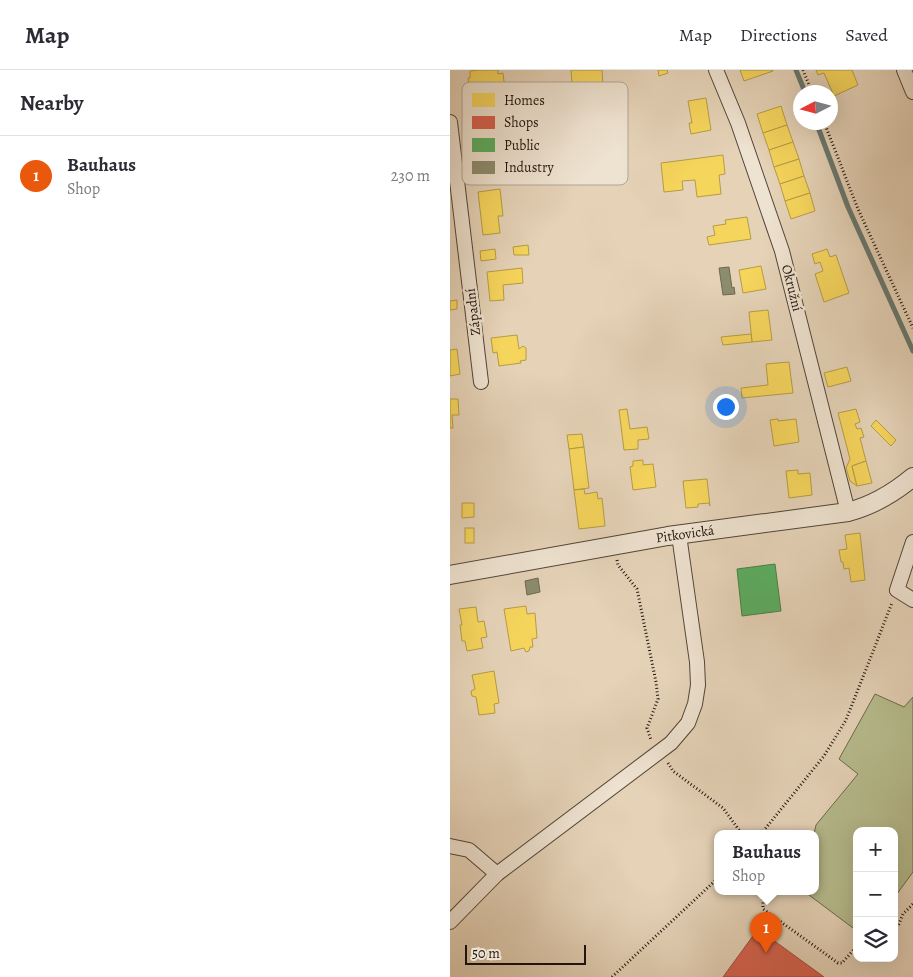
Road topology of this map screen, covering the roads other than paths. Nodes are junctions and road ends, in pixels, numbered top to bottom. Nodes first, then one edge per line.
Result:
1 (716, 70) edge
2 (904, 70) edge
3 (913, 92) edge
4 (450, 122) edge
5 (481, 382) dead end
6 (913, 477) edge
7 (848, 512) junction
8 (679, 535) junction
9 (913, 542) edge
10 (450, 575) edge
11 (913, 600) edge
12 (450, 846) edge
13 (497, 874) junction
14 (450, 922) edge

1 - 7 street, Okružní
2 - 3 street
4 - 5 street, Západní
6 - 7 street, Pitkovická
7 - 8 street, Pitkovická
8 - 10 street, Pitkovická
8 - 13 street
9 - 11 street
12 - 13 street
13 - 14 street

